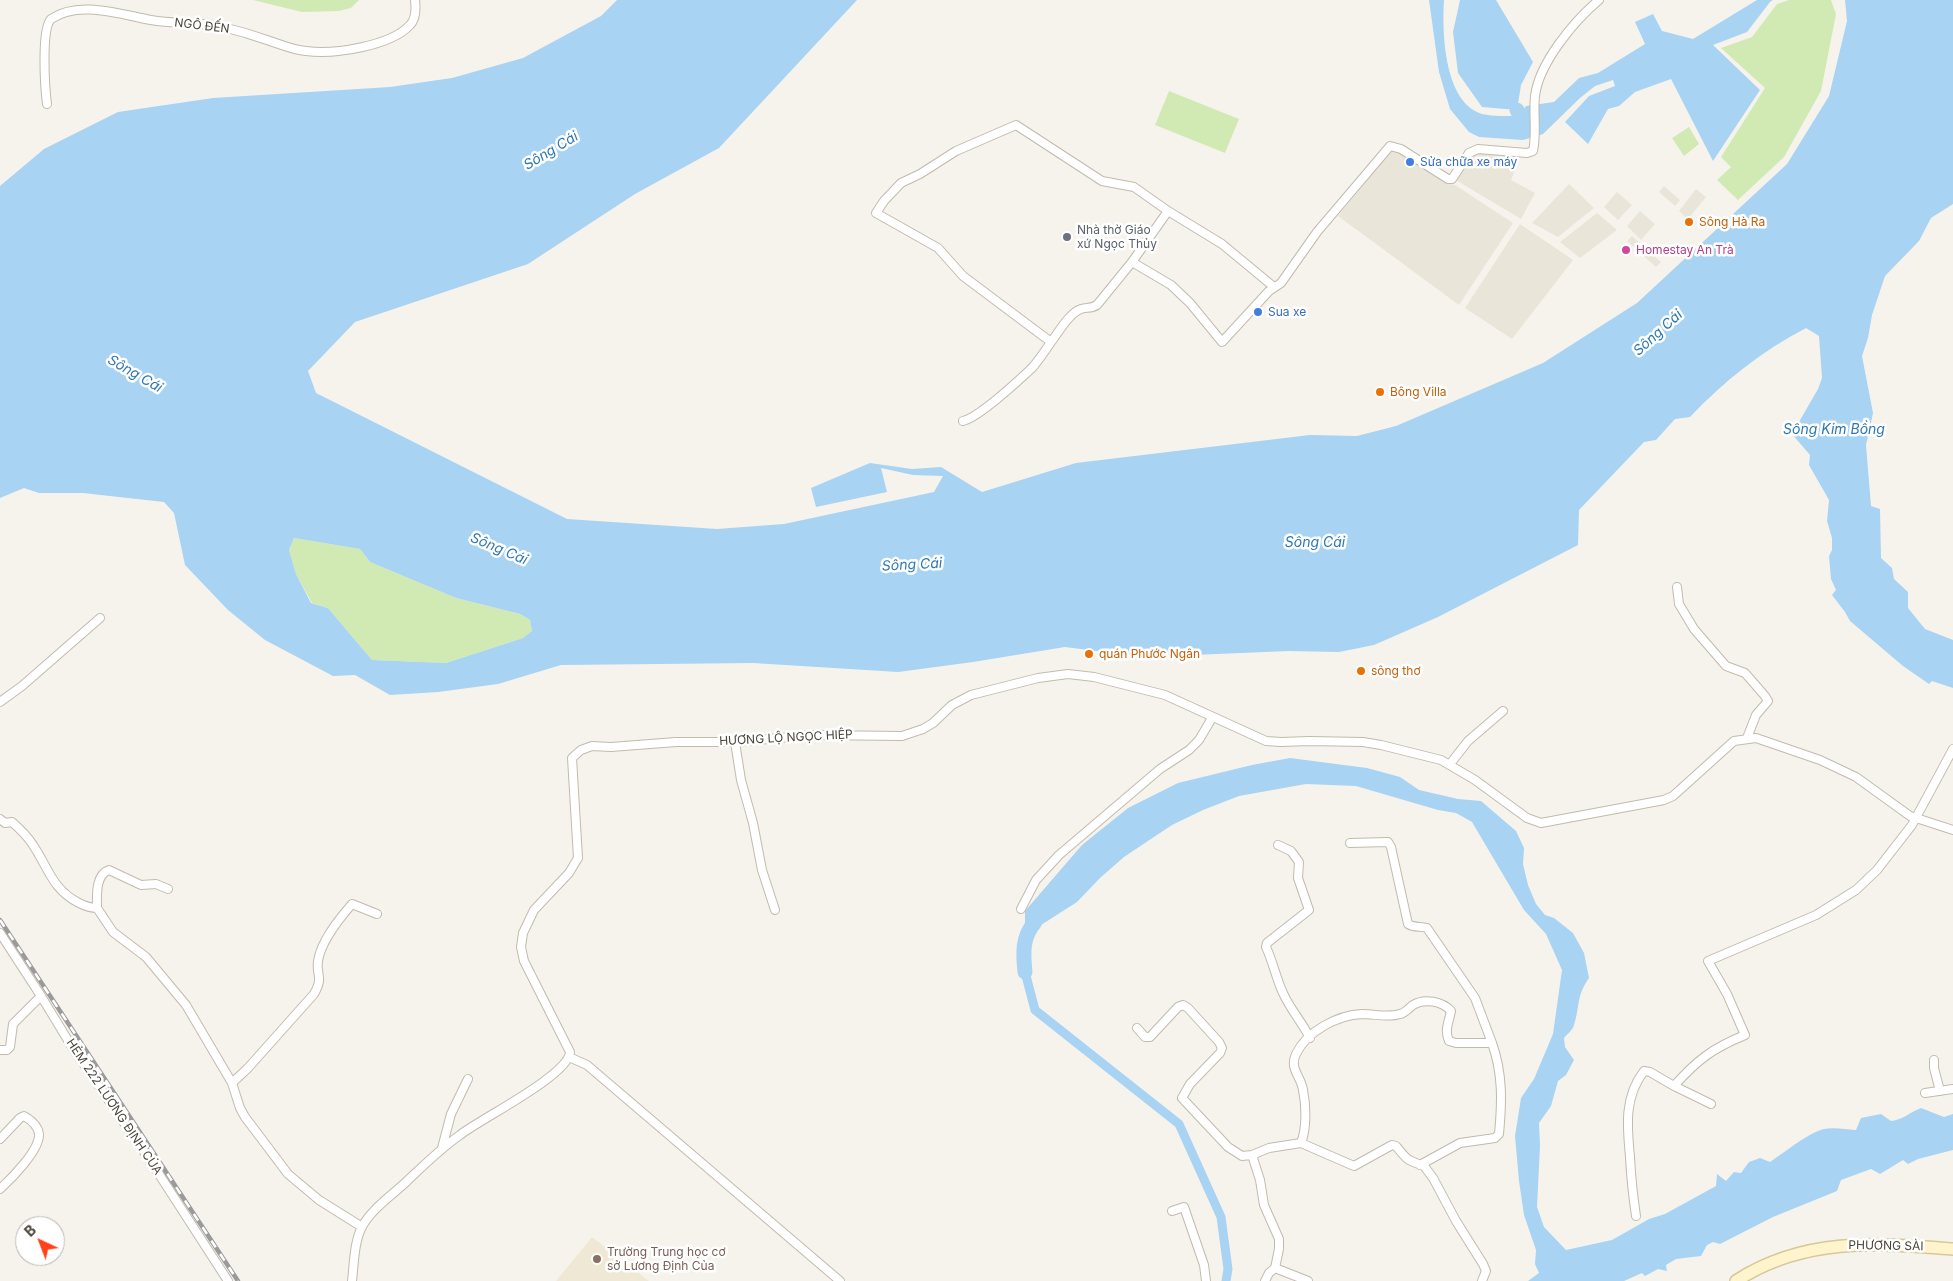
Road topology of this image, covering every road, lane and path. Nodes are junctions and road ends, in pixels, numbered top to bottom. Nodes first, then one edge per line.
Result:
1 (415, 0) edge
2 (1599, 0) edge
3 (47, 104) dead end
4 (1168, 211) junction
5 (1132, 262) junction
6 (1274, 287) junction
7 (1051, 342) junction
8 (963, 421) dead end
9 (1677, 586) dead end
10 (100, 618) dead end
11 (0, 702) edge
12 (1503, 712) dead end
13 (1212, 718) junction
14 (1747, 738) junction
15 (735, 742) junction
16 (1953, 749) edge
17 (1450, 764) junction
18 (1916, 818) junction
19 (0, 819) edge
20 (1953, 830) edge
21 (1350, 843) dead end
22 (1278, 845) dead end
23 (168, 888) dead end
24 (97, 908) junction
25 (1022, 909) dead end
26 (776, 910) dead end
27 (377, 914) dead end
28 (0, 933) edge
29 (42, 996) junction
30 (1136, 1028) dead end
31 (1310, 1038) junction
32 (1492, 1043) junction
33 (0, 1050) edge
34 (569, 1057) junction
35 (1934, 1060) dead end
36 (468, 1079) dead end
37 (232, 1083) junction
38 (1674, 1086) junction
39 (1953, 1089) edge
40 (1940, 1092) junction
41 (1925, 1093) dead end
42 (1711, 1104) dead end
43 (0, 1139) edge
44 (1300, 1143) junction
45 (442, 1148) junction
46 (1252, 1155) junction
47 (1420, 1164) junction
48 (2, 1185) edge
49 (1172, 1211) dead end
50 (1636, 1216) dead end
51 (362, 1226) junction
52 (1953, 1249) edge
53 (1274, 1268) junction
54 (228, 1281) edge
55 (352, 1281) edge
56 (840, 1281) edge
57 (1206, 1281) edge
58 (1265, 1281) edge
59 (1308, 1281) edge
60 (1482, 1281) edge
61 (1736, 1281) edge

1 - 3 street, NGÔ ĐẾN
2 - 6 street
4 - 5 street
4 - 6 street
4 - 7 street
5 - 6 street
5 - 7 street
7 - 8 street
9 - 14 street
10 - 11 street
12 - 17 street
13 - 15 street, HƯƠNG LỘ NGỌC HIỆP
13 - 17 street, HƯƠNG LỘ NGỌC HIỆP
13 - 25 street
14 - 17 street, HƯƠNG LỘ NGỌC HIỆP
14 - 18 street
15 - 26 street
15 - 34 street, HƯƠNG LỘ NGỌC HIỆP
16 - 18 street
18 - 20 street
18 - 38 street
19 - 24 street
21 - 32 street
22 - 31 street
23 - 24 street
24 - 37 street
27 - 37 street
28 - 29 street, HẺM 222 LƯƠNG ĐỊNH CỦA
29 - 33 street
29 - 54 street, HẺM 222 LƯƠNG ĐỊNH CỦA
30 - 46 street
31 - 32 street
31 - 44 street
32 - 47 street
34 - 45 street
34 - 56 street
35 - 40 street
36 - 45 street
37 - 51 street
38 - 42 street
38 - 50 street
39 - 40 street
40 - 41 street
43 - 48 street
44 - 46 street
44 - 47 street
45 - 51 street
46 - 53 street
47 - 60 street
49 - 57 street
51 - 55 street
52 - 61 street, PHƯƠNG SÀI
53 - 58 street
53 - 59 street

